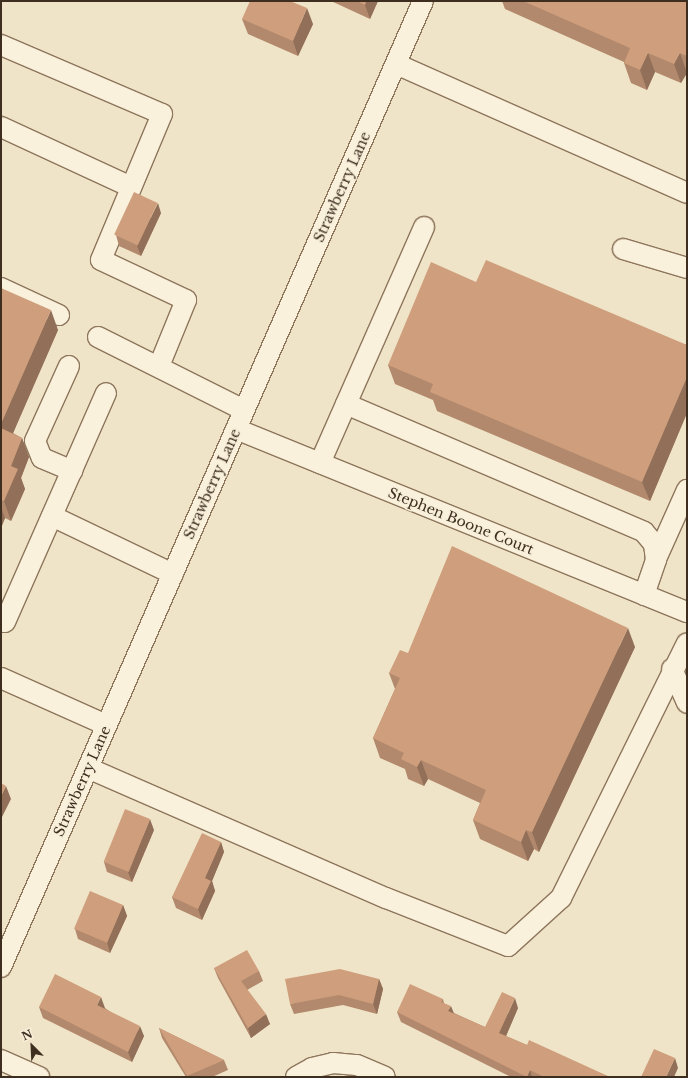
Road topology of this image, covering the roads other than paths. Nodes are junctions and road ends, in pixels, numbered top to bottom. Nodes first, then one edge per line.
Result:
1 (423, 1) edge
2 (1, 45) edge
3 (396, 64) junction
4 (1, 127) edge
5 (131, 187) junction
6 (687, 193) edge
7 (424, 227) dead end
8 (623, 249) dead end
9 (687, 268) edge
10 (1, 288) edge
11 (59, 315) dead end
12 (98, 337) dead end
13 (69, 366) dead end
14 (159, 366) junction
15 (106, 393) dead end
16 (346, 404) junction
17 (244, 410) junction
18 (236, 429) junction
19 (320, 463) junction
20 (72, 471) junction
21 (687, 490) edge
22 (52, 516) junction
23 (656, 559) junction
24 (173, 574) junction
25 (644, 594) junction
26 (687, 612) edge
27 (1, 620) edge
28 (687, 643) edge
29 (672, 669) junction
30 (1, 678) edge
31 (687, 703) edge
32 (106, 725) junction
33 (88, 768) junction
34 (1, 966) edge
35 (1, 1060) edge
36 (39, 1077) edge
37 (296, 1077) edge
38 (385, 1077) edge

1 - 3 street, Strawberry Lane
2 - 5 street
3 - 6 street
3 - 17 street, Strawberry Lane
4 - 5 street
5 - 14 street
7 - 16 street
8 - 9 street
10 - 11 street
12 - 14 street
13 - 20 street
14 - 17 street
15 - 20 street
16 - 19 street
16 - 23 street
17 - 18 street, Strawberry Lane
18 - 19 street, Stephen Boone Court
18 - 24 street, Strawberry Lane
19 - 25 street, Stephen Boone Court
20 - 22 street
21 - 23 street
22 - 24 street
22 - 27 street
23 - 25 street
24 - 32 street, Strawberry Lane
25 - 26 street, Stephen Boone Court
28 - 29 street
29 - 31 street
29 - 33 street
30 - 32 street
32 - 33 street, Strawberry Lane
33 - 34 street, Strawberry Lane
35 - 36 street
37 - 38 street

